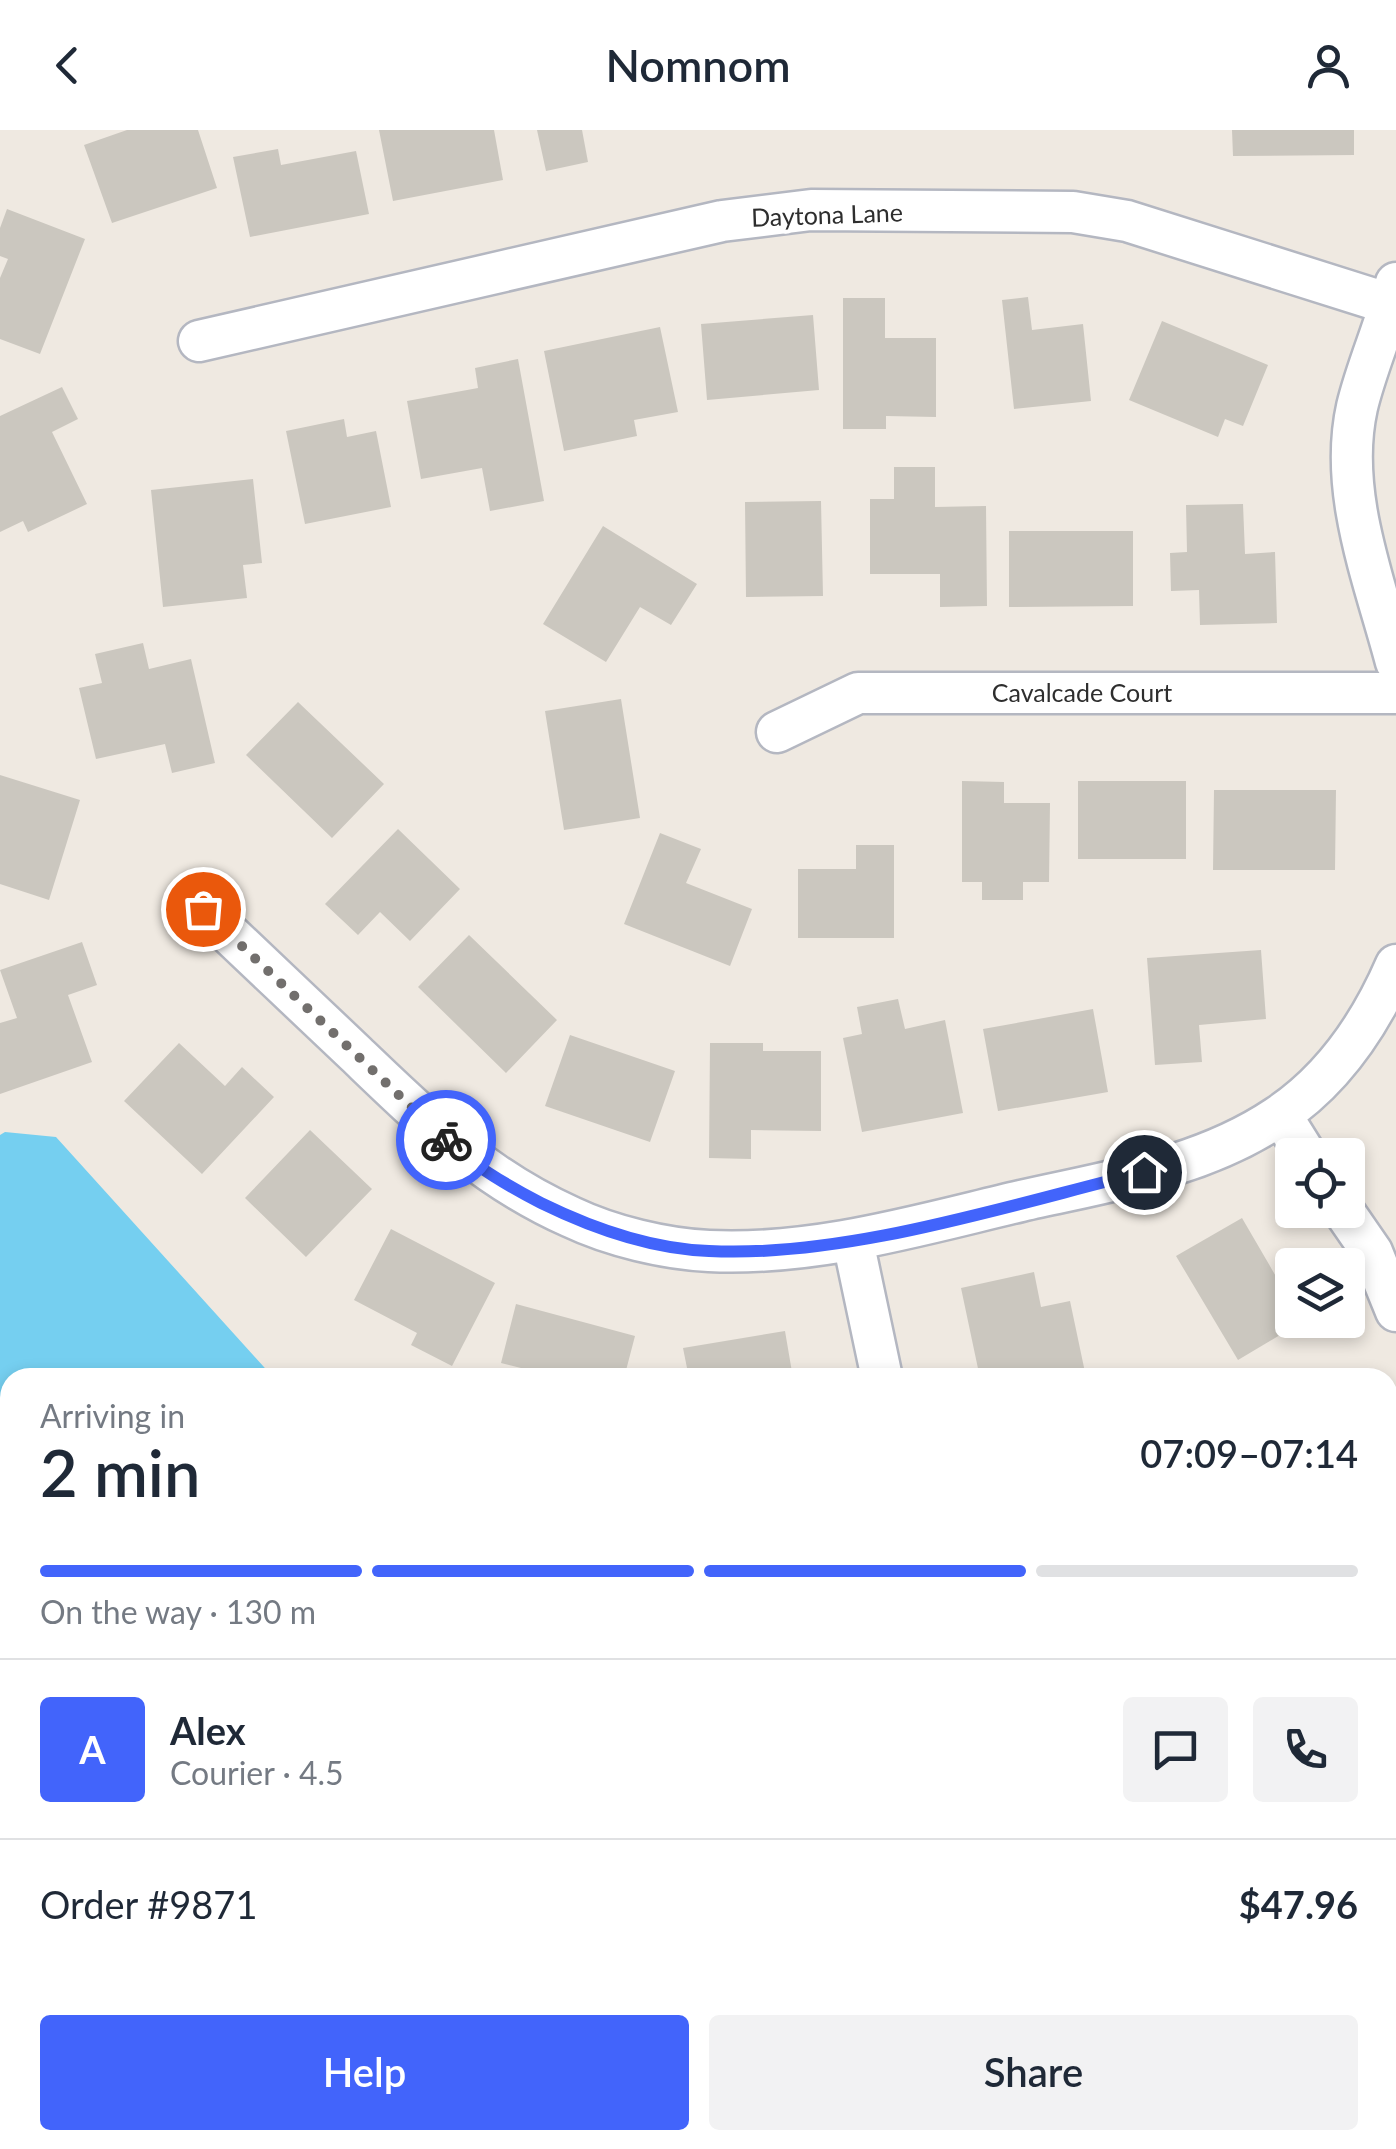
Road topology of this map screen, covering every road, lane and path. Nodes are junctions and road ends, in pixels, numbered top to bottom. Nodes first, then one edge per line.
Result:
1 (1394, 298) edge
2 (199, 341) dead end
3 (1396, 662) edge
4 (1396, 692) edge
5 (777, 732) dead end
6 (203, 909) dead end
7 (1396, 965) edge
8 (1280, 1115) junction
9 (1295, 1138) edge
10 (1356, 1228) edge
11 (853, 1241) junction
12 (1396, 1312) edge
13 (880, 1368) edge

1 - 2 street, Daytona Lane
1 - 3 street
4 - 5 street, Cavalcade Court
6 - 11 street
7 - 8 street
8 - 9 street
8 - 11 street
10 - 12 street
11 - 13 street

